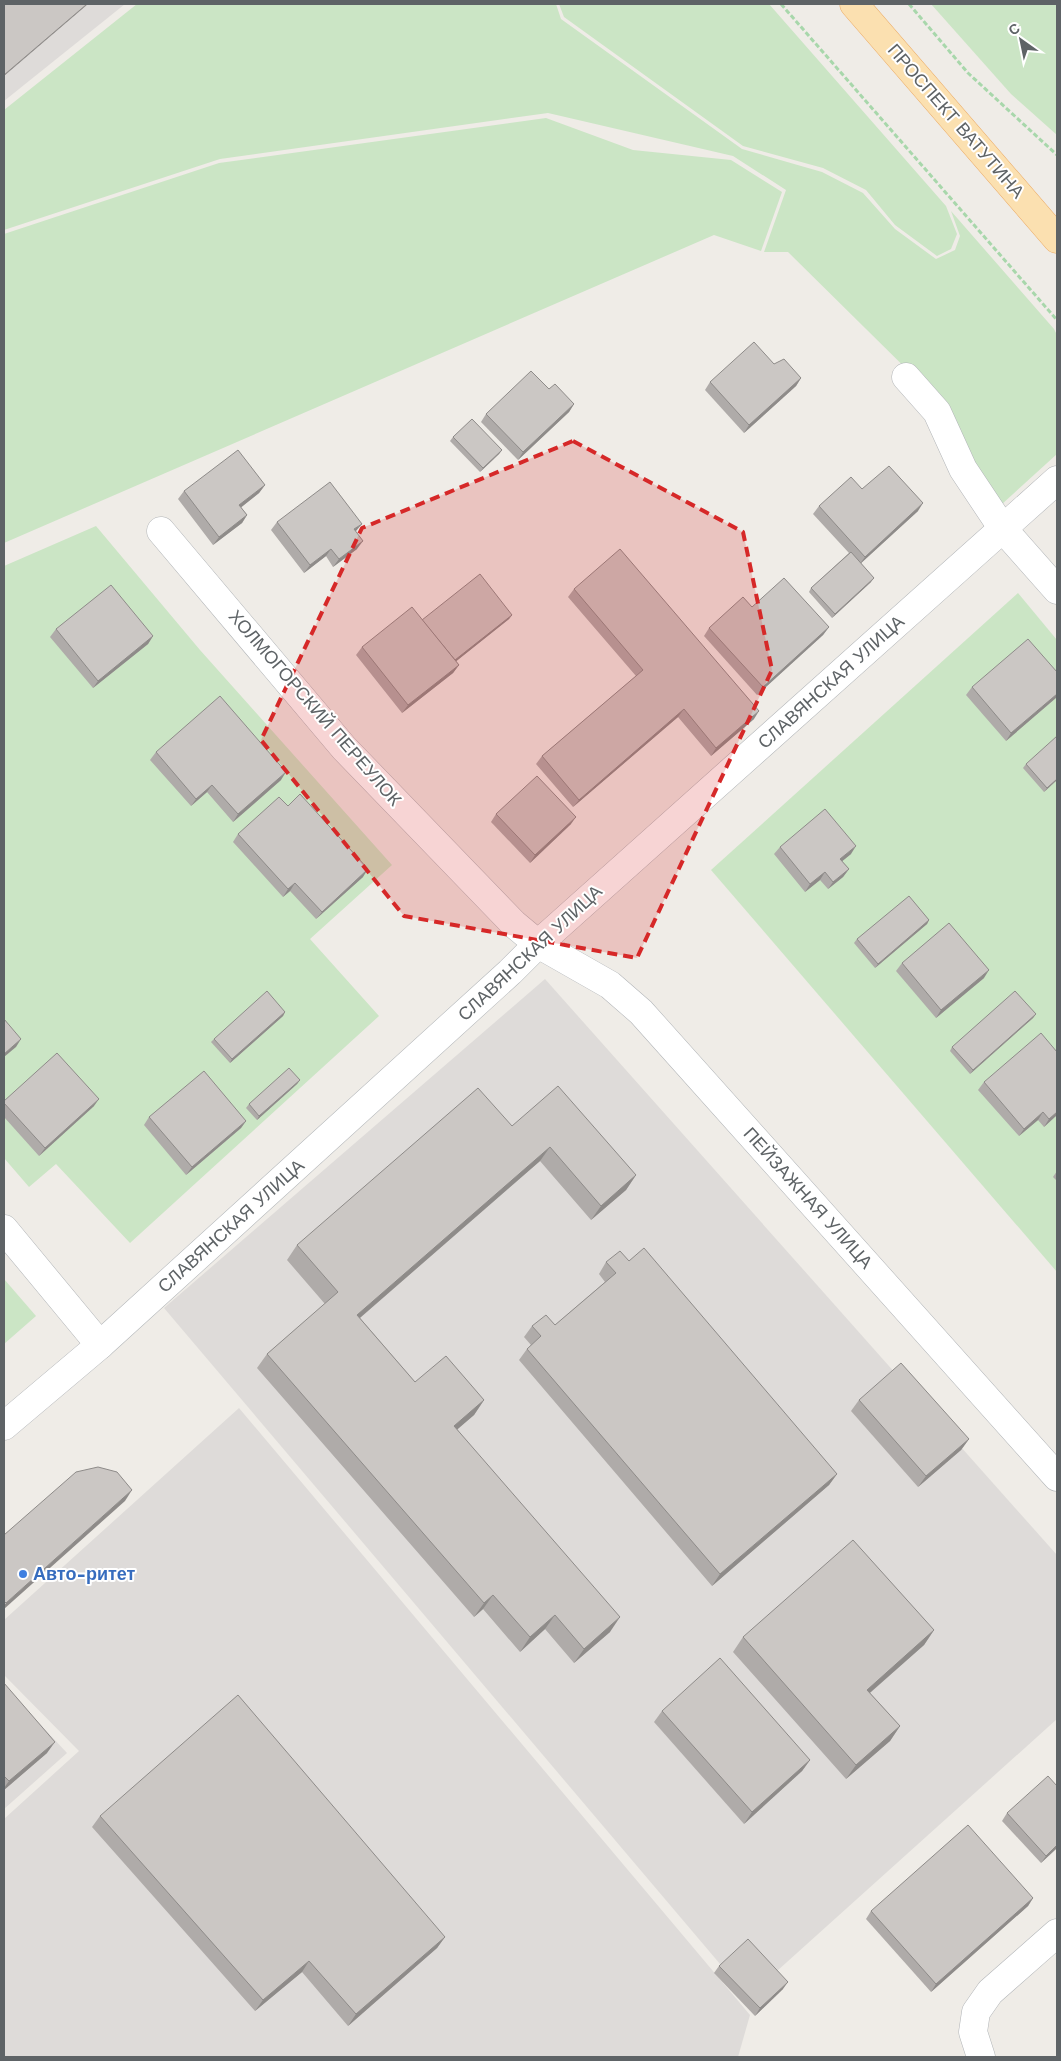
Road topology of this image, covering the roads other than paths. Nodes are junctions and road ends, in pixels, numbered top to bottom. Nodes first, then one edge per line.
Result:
1 (854, 4) edge
2 (1057, 239) edge
3 (906, 377) dead end
4 (1057, 480) edge
5 (1003, 528) junction
6 (161, 531) dead end
7 (1057, 590) edge
8 (538, 944) junction
9 (4, 1229) edge
10 (100, 1345) junction
11 (4, 1426) edge
12 (1057, 1477) edge
13 (1057, 1933) edge
14 (981, 2057) edge

1 - 2 main road, ПРОСПЕКТ ВАТУТИНА
3 - 5 street
4 - 5 street, СЛАВЯНСКАЯ УЛИЦА
5 - 7 street
5 - 8 street, СЛАВЯНСКАЯ УЛИЦА
6 - 8 street, ХОЛМОГОРСКИЙ ПЕРЕУЛОК
8 - 10 street, СЛАВЯНСКАЯ УЛИЦА
8 - 12 street, ПЕЙЗАЖНАЯ УЛИЦА
9 - 10 street
10 - 11 street, СЛАВЯНСКАЯ УЛИЦА
13 - 14 street

